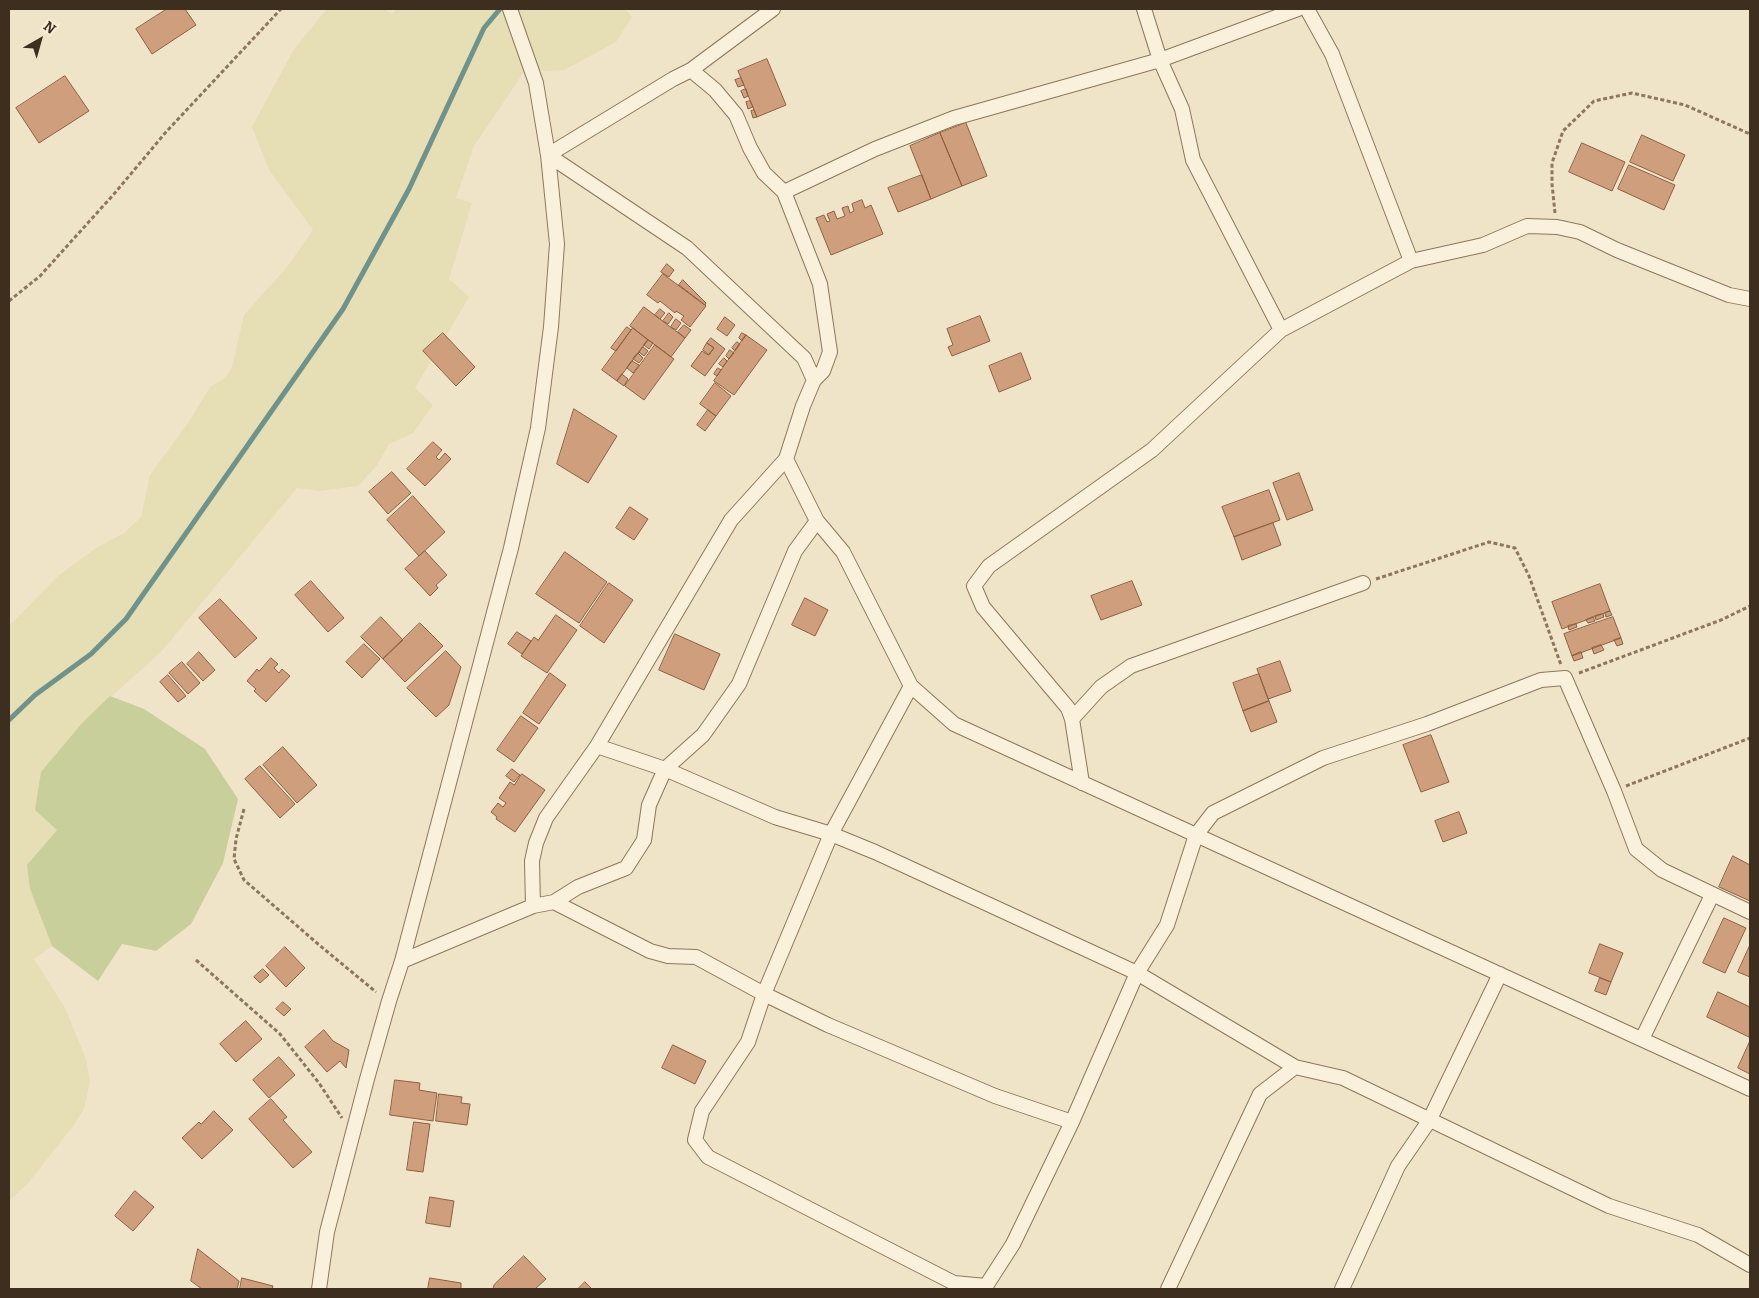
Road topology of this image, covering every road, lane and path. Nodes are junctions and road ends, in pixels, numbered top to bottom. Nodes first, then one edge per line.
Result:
1 (281, 9) edge
2 (510, 9) edge
3 (773, 9) edge
4 (1144, 9) edge
5 (1298, 9) edge
6 (1307, 9) edge
7 (1160, 60) junction
8 (691, 70) junction
9 (1750, 134) edge
10 (548, 155) junction
11 (784, 192) junction
12 (1557, 227) junction
13 (1411, 261) junction
14 (1750, 299) edge
15 (9, 301) edge
16 (1281, 330) junction
17 (814, 380) junction
18 (786, 459) junction
19 (817, 520) junction
20 (1363, 583) joint
21 (1750, 606) edge
22 (1565, 678) junction
23 (911, 686) junction
24 (1072, 719) junction
25 (1750, 738) edge
26 (597, 746) junction
27 (666, 769) junction
28 (1082, 783) junction
29 (1614, 791) junction
30 (244, 809) dead end
31 (831, 834) junction
32 (1196, 835) junction
33 (1712, 895) junction
34 (554, 902) junction
35 (534, 906) junction
36 (1750, 912) edge
37 (196, 960) dead end
38 (402, 961) junction
39 (1137, 973) junction
40 (1500, 974) junction
41 (764, 994) junction
42 (389, 1001) junction
43 (1642, 1039) junction
44 (1295, 1067) junction
45 (1750, 1089) edge
46 (1429, 1121) junction
47 (1072, 1122) junction
48 (352, 1136) junction
49 (1750, 1264) edge
50 (319, 1289) edge
51 (1168, 1289) edge
52 (1342, 1289) edge

1 - 15 path
2 - 10 street
3 - 8 street
4 - 7 street
5 - 7 street
6 - 13 street
7 - 11 street
7 - 16 street
8 - 10 street
8 - 11 street
9 - 12 path
10 - 17 street
10 - 38 street
11 - 17 street
12 - 13 street
12 - 14 street
13 - 16 street
16 - 24 street
17 - 18 street
18 - 19 street
18 - 26 street
19 - 23 street
19 - 27 street
20 - 22 path
20 - 24 street
21 - 22 path
22 - 29 street
22 - 32 street
23 - 28 street
23 - 31 street
24 - 28 street
25 - 29 path
26 - 27 street
26 - 35 street
27 - 31 street
27 - 34 street
28 - 32 street
29 - 33 street
30 - 42 path
31 - 39 street
31 - 41 street
32 - 39 street
32 - 40 street
33 - 36 street
33 - 43 street
34 - 35 street
34 - 41 street
35 - 38 street
37 - 48 path
38 - 42 street
39 - 44 street
39 - 47 street
40 - 43 street
40 - 46 street
41 - 47 street
41 - 47 street
42 - 48 street
43 - 45 street
44 - 46 street
44 - 51 street
46 - 49 street
46 - 52 street
48 - 50 street

